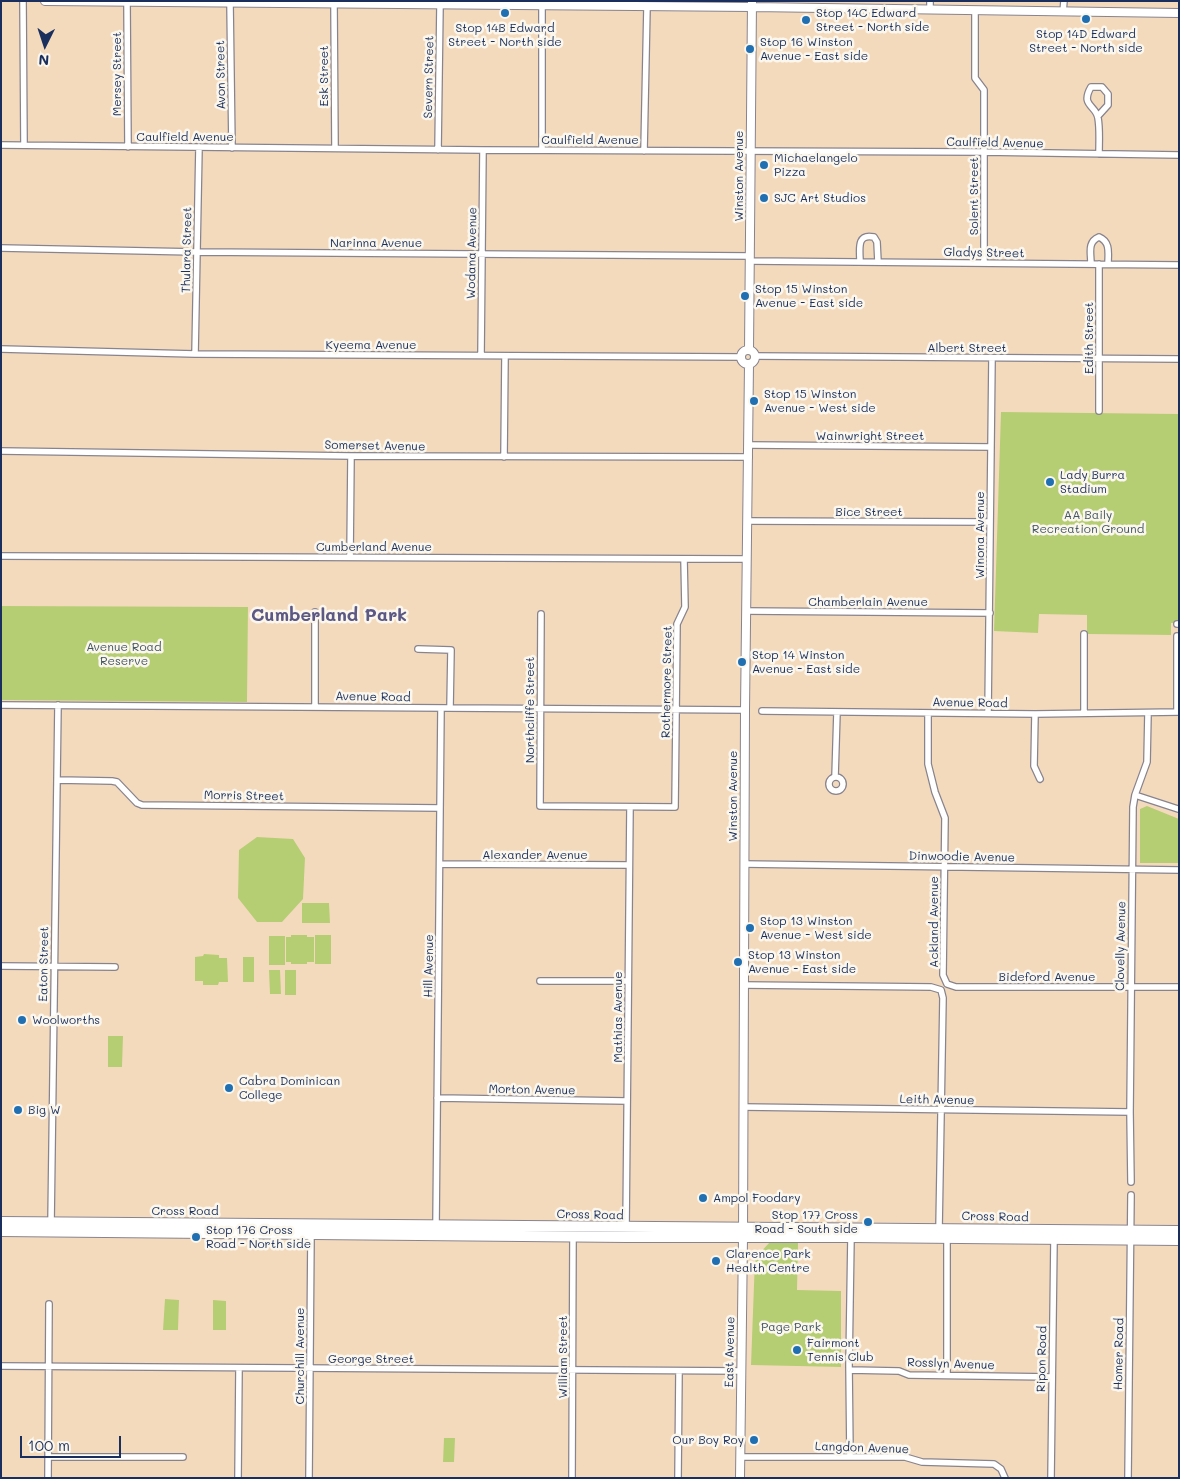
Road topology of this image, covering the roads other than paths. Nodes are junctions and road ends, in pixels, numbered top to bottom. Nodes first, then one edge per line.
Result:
1 (23, 1) edge
2 (45, 1) edge
3 (1064, 1) edge
4 (127, 2) edge
5 (218, 2) edge
6 (230, 3) junction
7 (418, 3) edge
8 (334, 4) junction
9 (752, 4) edge
10 (440, 5) junction
11 (930, 5) edge
12 (542, 6) junction
13 (647, 7) junction
14 (975, 11) junction
15 (1064, 12) junction
16 (1179, 13) edge
17 (1098, 116) junction
18 (1, 145) edge
19 (24, 145) junction
20 (128, 147) junction
21 (199, 147) junction
22 (232, 148) junction
23 (335, 148) junction
24 (438, 150) junction
25 (483, 150) junction
26 (542, 150) junction
27 (644, 150) junction
28 (750, 152) junction
29 (983, 152) junction
30 (1099, 154) junction
31 (1179, 155) edge
32 (1, 248) edge
33 (196, 252) junction
34 (482, 254) junction
35 (750, 258) junction
36 (860, 262) junction
37 (878, 262) junction
38 (984, 263) junction
39 (1090, 264) junction
40 (1099, 264) junction
41 (1108, 264) junction
42 (1179, 265) edge
43 (1, 349) edge
44 (752, 353) junction
45 (195, 354) junction
46 (481, 355) junction
47 (505, 356) junction
48 (740, 357) junction
49 (992, 358) junction
50 (1099, 358) junction
51 (1179, 359) edge
52 (749, 364) junction
53 (1099, 411) dead end
54 (749, 445) junction
55 (991, 446) junction
56 (1, 451) edge
57 (351, 456) junction
58 (749, 457) junction
59 (504, 458) junction
60 (748, 521) junction
61 (990, 522) junction
62 (1, 556) edge
63 (350, 557) junction
64 (684, 559) junction
65 (747, 559) junction
66 (746, 611) junction
67 (315, 612) dead end
68 (990, 612) junction
69 (541, 614) dead end
70 (1084, 634) dead end
71 (1177, 636) dead end
72 (418, 649) dead end
73 (1, 705) edge
74 (58, 705) junction
75 (315, 707) junction
76 (441, 708) junction
77 (450, 708) junction
78 (540, 708) junction
79 (676, 710) junction
80 (745, 710) junction
81 (762, 711) dead end
82 (837, 712) junction
83 (1178, 712) edge
84 (928, 713) junction
85 (988, 713) junction
86 (1084, 713) junction
87 (1148, 713) junction
88 (1035, 714) junction
89 (835, 777) dead end
90 (1040, 779) dead end
91 (57, 780) junction
92 (1135, 795) junction
93 (630, 807) junction
94 (440, 808) junction
95 (1178, 809) edge
96 (440, 864) junction
97 (744, 864) junction
98 (629, 865) junction
99 (944, 867) junction
100 (1132, 870) junction
101 (1179, 870) edge
102 (1, 966) edge
103 (54, 967) junction
104 (115, 967) dead end
105 (540, 981) dead end
106 (628, 981) junction
107 (947, 984) joint
108 (744, 985) junction
109 (1131, 987) junction
110 (1179, 987) edge
111 (437, 1098) junction
112 (628, 1101) junction
113 (744, 1107) junction
114 (941, 1110) junction
115 (1130, 1112) junction
116 (1131, 1182) dead end
117 (1131, 1195) dead end
118 (1, 1222) edge
119 (51, 1227) junction
120 (311, 1229) junction
121 (939, 1229) junction
122 (956, 1229) junction
123 (436, 1230) junction
124 (1, 1231) edge
125 (573, 1232) junction
126 (626, 1232) junction
127 (743, 1232) junction
128 (852, 1232) junction
129 (1179, 1232) edge
130 (1054, 1235) junction
131 (1131, 1235) junction
132 (933, 1238) junction
133 (948, 1238) junction
134 (1179, 1240) edge
135 (49, 1304) dead end
136 (1, 1366) edge
137 (49, 1367) junction
138 (239, 1368) junction
139 (310, 1368) junction
140 (572, 1370) junction
141 (849, 1370) junction
142 (679, 1371) junction
143 (741, 1371) junction
144 (947, 1375) junction
145 (1052, 1377) junction
146 (850, 1456) junction
147 (48, 1457) junction
148 (183, 1457) dead end
149 (741, 1457) junction
150 (48, 1478) edge
151 (238, 1478) edge
152 (309, 1478) edge
153 (572, 1478) edge
154 (678, 1478) edge
155 (740, 1478) edge
156 (1005, 1478) edge
157 (1051, 1478) edge
158 (1128, 1478) edge

1 - 19 street
2 - 4 street
3 - 15 street
4 - 5 street
4 - 20 street, Mersey Street
5 - 6 street
6 - 8 street
6 - 22 street, Avon Street
7 - 8 street
7 - 10 street
8 - 23 street, Esk Street
9 - 11 street
9 - 13 street
9 - 28 street, Winston Avenue
10 - 12 street
10 - 24 street, Severn Street
11 - 14 street
12 - 13 street
12 - 26 street
13 - 27 street
14 - 15 street
14 - 29 street, Solent Street
15 - 16 street
17 - 17 street
17 - 30 street
18 - 19 street, Caulfield Avenue
19 - 20 street, Caulfield Avenue
20 - 21 street, Caulfield Avenue
21 - 22 street, Caulfield Avenue
21 - 33 street, Thulara Street
22 - 23 street, Caulfield Avenue
23 - 24 street, Caulfield Avenue
24 - 25 street, Caulfield Avenue
25 - 26 street, Caulfield Avenue
25 - 34 street, Wodana Avenue
26 - 27 street, Caulfield Avenue
27 - 28 street, Caulfield Avenue
28 - 29 street, Caulfield Avenue
28 - 35 street, Winston Avenue
29 - 30 street, Caulfield Avenue
29 - 38 street, Solent Street
30 - 31 street, Caulfield Avenue
32 - 33 street, Narinna Avenue
33 - 34 street, Narinna Avenue
33 - 45 street, Thulara Street
34 - 35 street, Narinna Avenue
34 - 46 street, Wodana Avenue
35 - 36 street, Gladys Street
35 - 44 street, Winston Avenue
36 - 37 street, Gladys Street
36 - 37 street
37 - 38 street, Gladys Street
38 - 39 street, Gladys Street
39 - 40 street, Gladys Street
39 - 41 street
40 - 41 street, Gladys Street
40 - 50 street, Edith Street
41 - 42 street, Gladys Street
43 - 45 street, Kyeema Avenue
44 - 48 street
44 - 49 street, Albert Street
44 - 52 street
45 - 46 street, Kyeema Avenue
46 - 47 street, Kyeema Avenue
47 - 48 street, Kyeema Avenue
47 - 59 street
48 - 52 street
49 - 50 street, Albert Street
49 - 55 street, Winona Avenue
50 - 51 street, Albert Street
50 - 53 street, Edith Street
52 - 54 street, Winston Avenue
54 - 55 street, Wainwright Street
54 - 58 street, Winston Avenue
55 - 61 street, Winona Avenue
56 - 57 street, Somerset Avenue
57 - 59 street, Somerset Avenue
57 - 63 street
58 - 59 street, Somerset Avenue
58 - 60 street, Winston Avenue
60 - 61 street, Bice Street
60 - 65 street, Winston Avenue
61 - 68 street, Winona Avenue
62 - 63 street, Cumberland Avenue
63 - 64 street, Cumberland Avenue
64 - 65 street, Cumberland Avenue
64 - 79 street, Rothermore Street
65 - 66 street, Winston Avenue
66 - 68 street, Chamberlain Avenue
66 - 80 street, Winston Avenue
67 - 75 street
68 - 85 street, Winona Avenue
69 - 78 street, Northcliffe Street
70 - 86 street
71 - 83 street
72 - 77 street
73 - 74 street, Avenue Road
74 - 75 street, Avenue Road
74 - 91 street, Eaton Street
75 - 76 street, Avenue Road
76 - 77 street, Avenue Road
76 - 94 street, Hill Avenue
77 - 78 street, Avenue Road
78 - 79 street, Avenue Road
78 - 93 street, Northcliffe Street
79 - 80 street, Avenue Road
79 - 93 street, Rothermore Street
80 - 97 street, Winston Avenue
81 - 82 street, Avenue Road
82 - 84 street, Avenue Road
82 - 89 street
83 - 87 street, Avenue Road
84 - 85 street, Avenue Road
84 - 99 street, Ackland Avenue
85 - 88 street, Avenue Road
86 - 87 street, Avenue Road
86 - 88 street, Avenue Road
87 - 92 street, Clovelly Avenue
88 - 90 street
91 - 94 street, Morris Street
91 - 103 street, Eaton Street
92 - 95 street
92 - 100 street, Clovelly Avenue
93 - 98 street, Mathias Avenue
94 - 96 street, Hill Avenue
96 - 98 street, Alexander Avenue
96 - 111 street, Hill Avenue
97 - 99 street, Dinwoodie Avenue
97 - 108 street, Winston Avenue
98 - 106 street, Mathias Avenue
99 - 100 street, Dinwoodie Avenue
99 - 107 street, Ackland Avenue
100 - 101 street, Dinwoodie Avenue
100 - 109 street, Clovelly Avenue
102 - 103 street
103 - 104 street
103 - 119 street, Eaton Street
105 - 106 street
106 - 112 street, Mathias Avenue
107 - 109 street, Bideford Avenue
108 - 113 street, Winston Avenue
108 - 114 street
109 - 110 street, Bideford Avenue
109 - 115 street, Clovelly Avenue
111 - 112 street, Morton Avenue
111 - 123 street, Hill Avenue
112 - 126 street, Mathias Avenue
113 - 114 street, Leith Avenue
113 - 127 street, Winston Avenue
114 - 115 street, Leith Avenue
114 - 121 street
115 - 116 street, Clovelly Avenue
117 - 131 street
118 - 119 highway, Cross Road
119 - 120 highway, Cross Road
119 - 124 highway, Cross Road
120 - 123 highway, Cross Road
120 - 139 street, Churchill Avenue
121 - 122 highway, Cross Road
121 - 128 highway, Cross Road
121 - 132 highway
121 - 133 highway
122 - 130 highway, Cross Road
122 - 133 highway
123 - 125 highway, Cross Road
125 - 126 highway, Cross Road
125 - 140 street, William Street
126 - 127 highway, Cross Road
127 - 128 highway, Cross Road
127 - 143 street, East Avenue
128 - 132 highway, Cross Road
128 - 141 street
129 - 131 highway, Cross Road
130 - 131 highway, Cross Road
130 - 133 highway, Cross Road
130 - 145 street, Ripon Road
131 - 134 highway, Cross Road
131 - 158 street, Homer Road
132 - 133 highway, Cross Road
133 - 144 street
135 - 137 street
136 - 137 street, George Street
137 - 138 street, George Street
137 - 147 street
138 - 139 street, George Street
138 - 151 street
139 - 140 street, George Street
139 - 152 street, Churchill Avenue
140 - 142 street, George Street
140 - 153 street, William Street
141 - 144 street, Rosslyn Avenue
141 - 146 street
142 - 143 street, George Street
142 - 154 street
143 - 149 street, East Avenue
144 - 145 street, Rosslyn Avenue
145 - 157 street, Ripon Road
146 - 149 street, Langdon Avenue
146 - 156 street, Langdon Avenue
147 - 148 street
147 - 150 street
149 - 155 street, East Avenue

